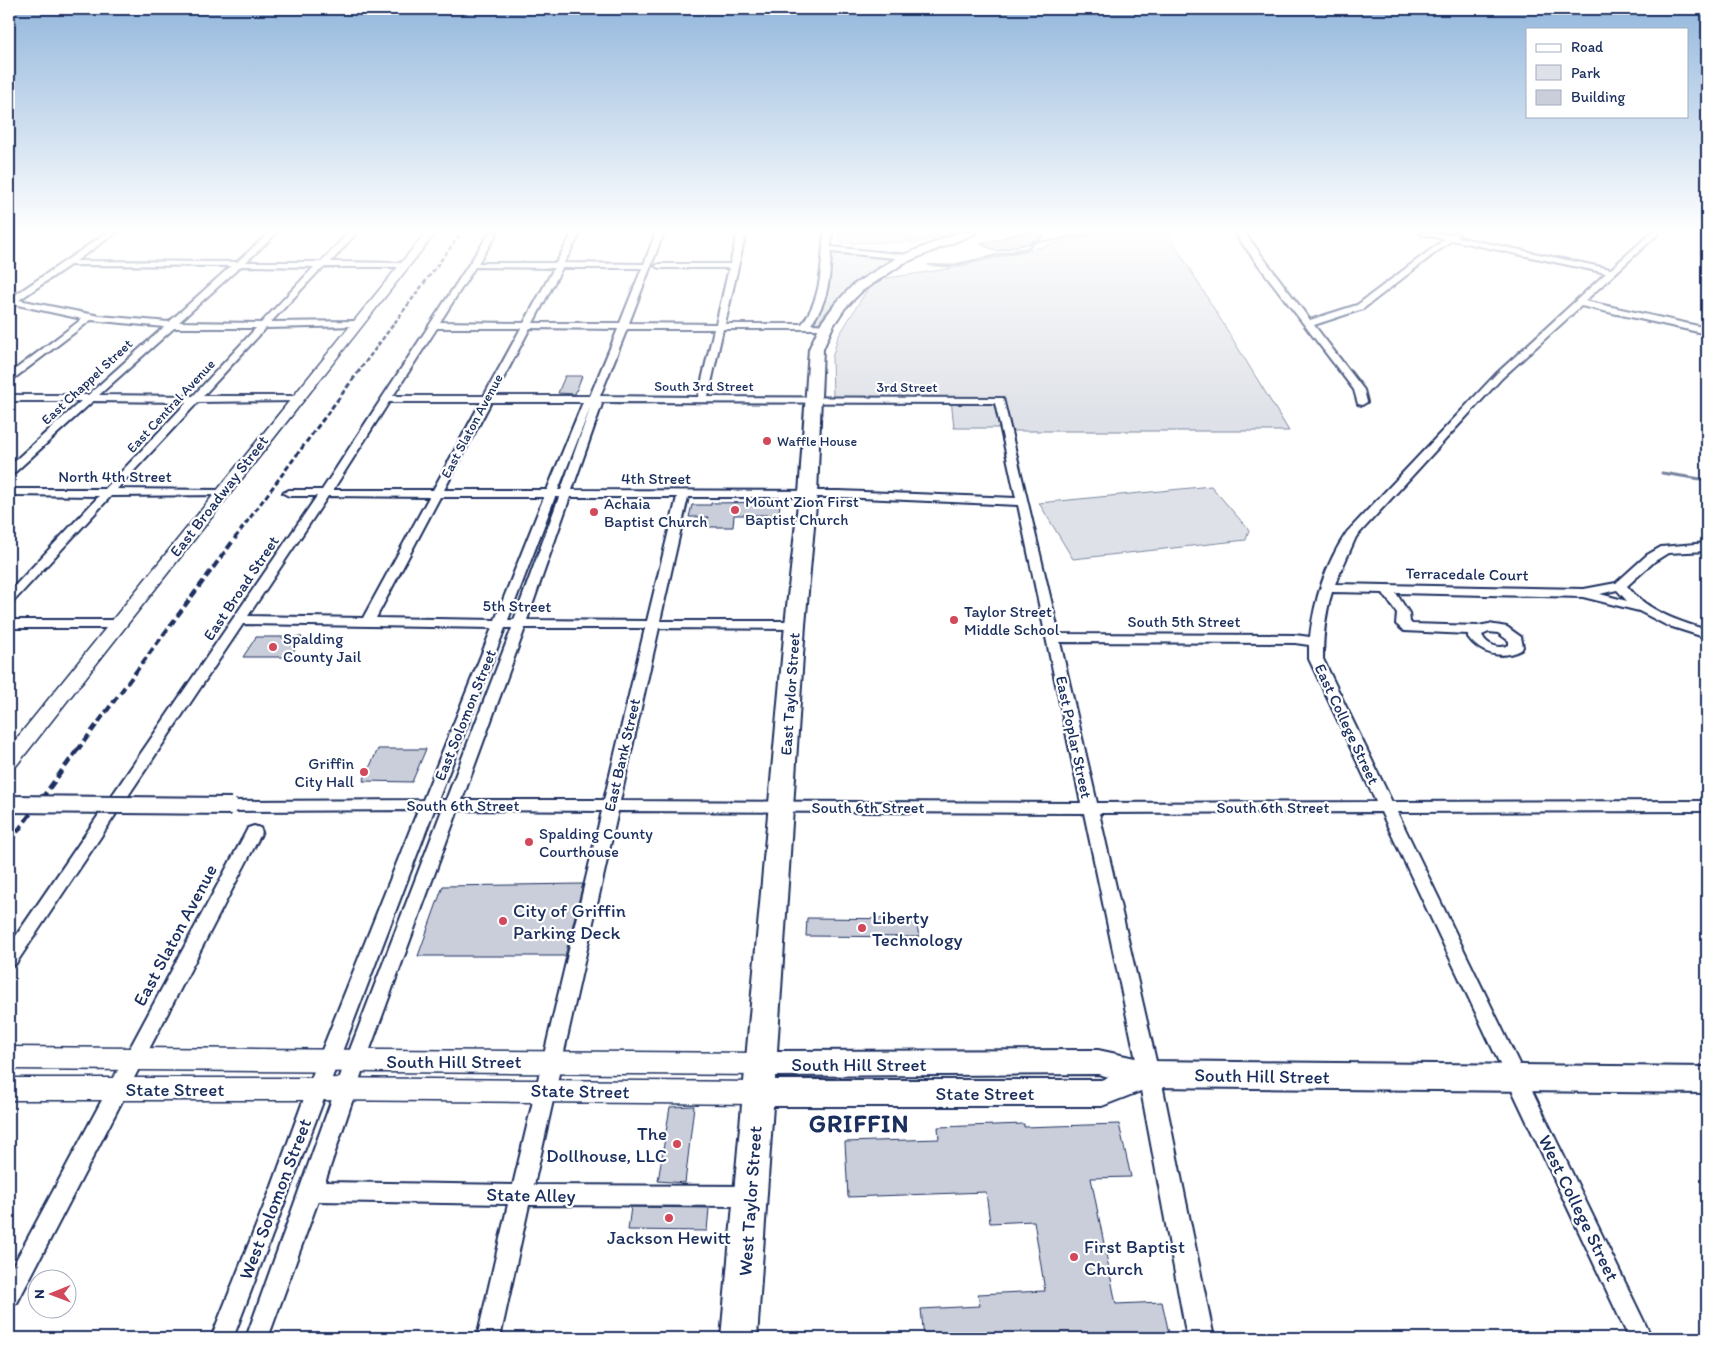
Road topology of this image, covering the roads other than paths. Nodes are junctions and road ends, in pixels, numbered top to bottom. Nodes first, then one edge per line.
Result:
1 (203, 295) edge
2 (292, 295) edge
3 (380, 295) edge
4 (453, 295) edge
5 (544, 295) edge
6 (635, 295) edge
7 (728, 295) edge
8 (821, 295) edge
9 (851, 295) edge
10 (1286, 295) edge
11 (1376, 295) edge
12 (1589, 295) edge
13 (10, 301) edge
14 (1581, 303) junction
15 (1293, 304) junction
16 (1334, 315) junction
17 (88, 318) junction
18 (170, 324) junction
19 (266, 324) junction
20 (356, 324) junction
21 (1308, 324) junction
22 (433, 325) junction
23 (528, 325) junction
24 (624, 325) junction
25 (806, 325) junction
26 (720, 326) junction
27 (826, 326) junction
28 (1707, 331) edge
29 (9, 378) edge
30 (9, 398) edge
31 (90, 398) junction
32 (196, 399) junction
33 (296, 399) junction
34 (386, 399) junction
35 (485, 400) junction
36 (594, 400) junction
37 (702, 400) junction
38 (814, 400) junction
39 (999, 400) joint
40 (1362, 402) dead end
41 (9, 472) edge
42 (9, 492) edge
43 (108, 493) junction
44 (221, 493) junction
45 (289, 493) dead end
46 (325, 493) junction
47 (436, 494) junction
48 (683, 494) junction
49 (808, 494) junction
50 (551, 495) junction
51 (566, 495) junction
52 (1023, 502) junction
53 (1707, 547) edge
54 (1620, 586) junction
55 (1327, 588) junction
56 (1387, 590) junction
57 (1584, 593) junction
58 (9, 599) edge
59 (1642, 610) junction
60 (238, 620) junction
61 (368, 621) junction
62 (9, 624) edge
63 (118, 624) junction
64 (501, 624) junction
65 (519, 624) junction
66 (653, 625) junction
67 (795, 625) junction
68 (1478, 630) dead end
69 (1707, 634) edge
70 (1053, 638) junction
71 (1315, 642) junction
72 (9, 761) edge
73 (9, 804) edge
74 (429, 805) junction
75 (452, 805) junction
76 (610, 806) junction
77 (782, 806) junction
78 (1386, 806) junction
79 (1707, 806) edge
80 (1089, 808) junction
81 (254, 832) dead end
82 (9, 960) edge
83 (9, 1058) edge
84 (135, 1059) junction
85 (328, 1060) junction
86 (356, 1060) junction
87 (553, 1061) junction
88 (1149, 1074) junction
89 (1517, 1078) junction
90 (759, 1079) junction
91 (1707, 1080) edge
92 (9, 1089) edge
93 (118, 1089) junction
94 (316, 1089) junction
95 (346, 1089) junction
96 (546, 1091) junction
97 (312, 1191) junction
98 (521, 1195) junction
99 (751, 1196) junction
100 (9, 1295) edge
101 (222, 1338) edge
102 (257, 1338) edge
103 (488, 1338) edge
104 (739, 1338) edge
105 (1201, 1338) edge
106 (1641, 1338) edge

1 - 18 street, East Chappel Street
2 - 19 street, East Central Avenue
3 - 20 main road, East Broadway Street
4 - 22 street, East Broad Street
5 - 23 street, East Slaton Avenue
6 - 24 street, East Solomon Street
7 - 26 street
8 - 25 street
9 - 27 main road, East Taylor Street
10 - 15 street
11 - 16 street
12 - 14 street, East College Street
13 - 17 street
14 - 28 street
14 - 55 street, East College Street
15 - 16 street
15 - 21 street
16 - 21 street
17 - 18 street
17 - 29 street
18 - 19 street
18 - 31 street, East Chappel Street
19 - 20 street
19 - 32 street, East Central Avenue
20 - 33 main road, East Broadway Street
21 - 40 street
22 - 23 street
22 - 34 street, East Broad Street
23 - 24 street
23 - 35 street, East Slaton Avenue
24 - 26 street
24 - 36 street, East Solomon Street
25 - 26 street
25 - 27 street
26 - 37 street
27 - 38 main road, East Taylor Street
30 - 31 street
31 - 32 street
31 - 41 street, East Chappel Street
32 - 33 street
32 - 43 street, East Central Avenue
33 - 44 main road, East Broadway Street
34 - 35 street, South 3rd Street
34 - 46 street, East Broad Street
35 - 36 street, South 3rd Street
35 - 47 street, East Slaton Avenue
36 - 37 street, South 3rd Street
36 - 50 street, East Solomon Street
36 - 51 street, East Solomon Street
37 - 38 street, South 3rd Street
38 - 39 street, 3rd Street
38 - 49 main road, East Taylor Street
39 - 52 street, East Poplar Street
42 - 43 street, North 4th Street
43 - 44 street, North 4th Street
43 - 58 street, East Central Avenue
44 - 63 main road, East Broadway Street
45 - 46 street, 4th Street
46 - 47 street, 4th Street
46 - 60 street, East Broad Street
47 - 50 street, 4th Street
47 - 61 street, East Slaton Avenue
48 - 49 street, 4th Street
48 - 51 street, 4th Street
48 - 66 street, East Bank Street
49 - 52 street, 4th Street
49 - 67 main road, East Taylor Street
50 - 51 street, 4th Street
50 - 64 street, East Solomon Street
51 - 65 street, East Solomon Street
52 - 70 street, East Poplar Street
53 - 54 street
54 - 57 street, Terracedale Court
54 - 59 street
55 - 56 street, Terracedale Court
55 - 71 street, East College Street
56 - 57 street, Terracedale Court
56 - 68 street
57 - 59 street
59 - 69 street
60 - 61 street, 5th Street
60 - 82 street, East Broad Street
61 - 64 street, 5th Street
62 - 63 street
63 - 72 main road, East Broadway Street
64 - 65 street, 5th Street
64 - 74 street, East Solomon Street
65 - 66 street, 5th Street
65 - 75 street, East Solomon Street
66 - 67 street, 5th Street
66 - 76 street, East Bank Street
67 - 77 main road, East Taylor Street
70 - 71 street, South 5th Street
70 - 80 street, East Poplar Street
71 - 78 street, East College Street
73 - 74 street, South 6th Street, bridge
74 - 75 street, South 6th Street
74 - 85 street, East Solomon Street
75 - 76 street, South 6th Street
75 - 86 street, East Solomon Street
76 - 77 street, South 6th Street
76 - 87 street, East Bank Street
77 - 80 street, South 6th Street
77 - 90 main road, East Taylor Street
78 - 79 street, South 6th Street
78 - 80 street, South 6th Street
78 - 89 street, East College Street
80 - 88 street, East Poplar Street
81 - 84 street, East Slaton Avenue
83 - 84 main road, South Hill Street
84 - 85 main road, South Hill Street
84 - 93 street, East Slaton Avenue
85 - 86 main road, South Hill Street
85 - 94 street, West Solomon Street
86 - 87 main road, South Hill Street
86 - 95 street, West Solomon Street
87 - 90 main road, South Hill Street
87 - 96 street, East Bank Street
88 - 89 main road, South Hill Street
88 - 90 main road, State Street
88 - 105 street
89 - 91 main road, South Hill Street
89 - 106 street, West College Street
90 - 96 main road, State Street
90 - 99 main road, West Taylor Street
92 - 93 main road, State Street
93 - 94 main road, State Street
93 - 100 street, East Slaton Avenue
94 - 95 main road, State Street
94 - 101 street, West Solomon Street
95 - 96 main road, State Street
95 - 97 street, West Solomon Street
96 - 98 street, East Bank Street
97 - 98 street, State Alley
97 - 102 street, West Solomon Street
98 - 99 street, State Alley
98 - 103 street, East Bank Street
99 - 104 main road, West Taylor Street

